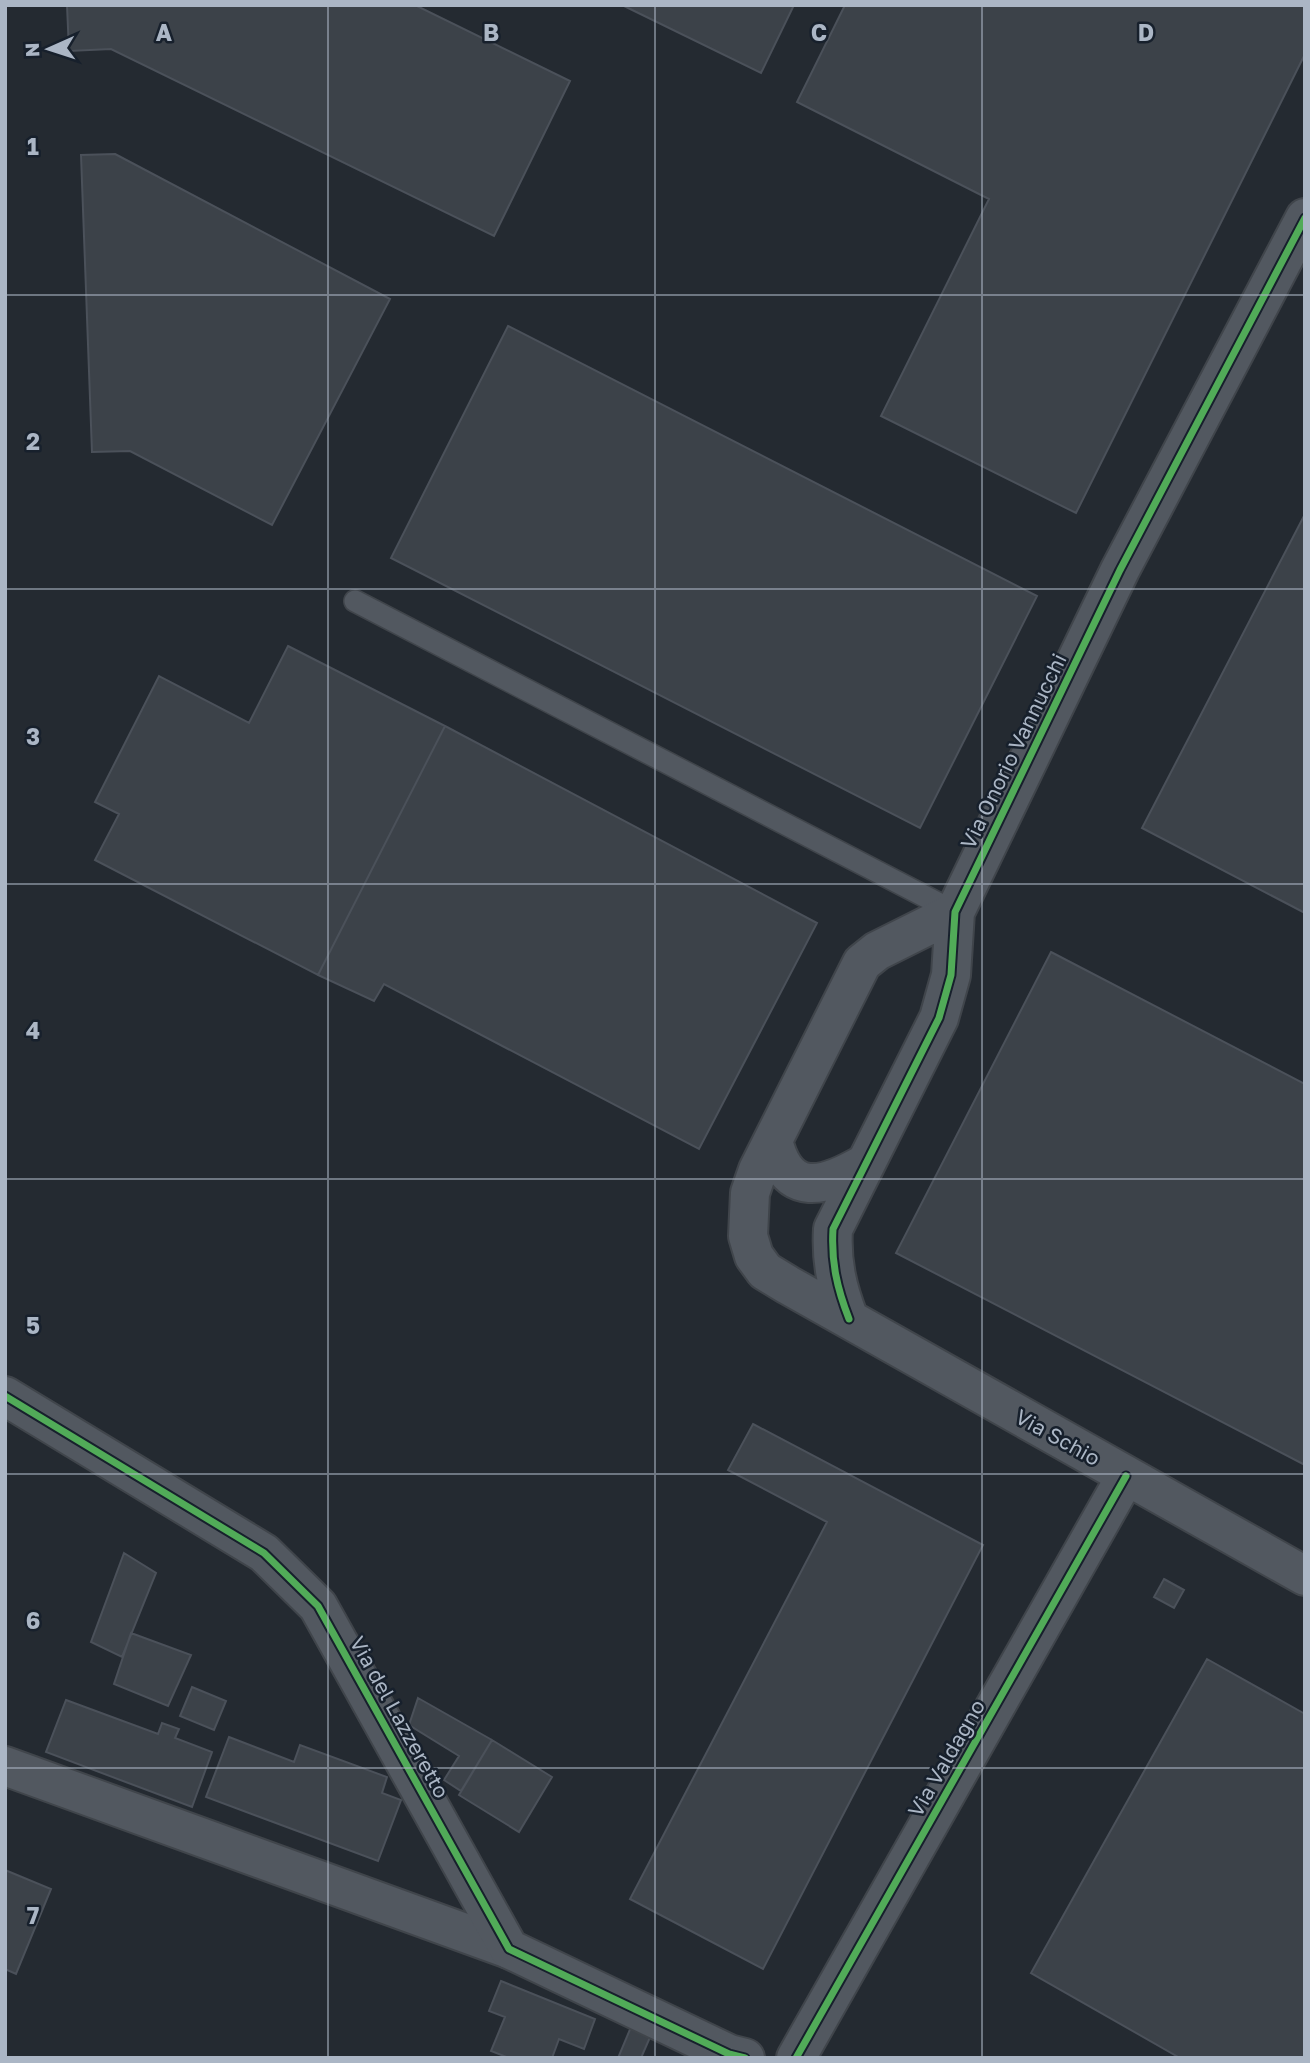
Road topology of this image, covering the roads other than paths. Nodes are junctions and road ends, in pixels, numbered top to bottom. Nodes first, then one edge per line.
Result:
1 (1305, 218) edge
2 (355, 601) dead end
3 (955, 912) junction
4 (773, 1140) junction
5 (866, 1163) junction
6 (849, 1319) junction
7 (5, 1396) edge
8 (1126, 1475) junction
9 (1305, 1576) edge
10 (5, 1766) edge
11 (509, 1949) junction
12 (745, 2058) edge
13 (796, 2058) edge

1 - 3 street, Via Onorio Vannucchi
2 - 3 lane
3 - 4 street
3 - 5 street, Via Onorio Vannucchi
4 - 5 street
4 - 6 street
5 - 6 street, Via Onorio Vannucchi
6 - 8 street, Via Schio
7 - 11 street, Via del Lazzeretto
8 - 9 street, Via Schio
8 - 13 street, Via Valdagno
10 - 11 street
11 - 12 street

